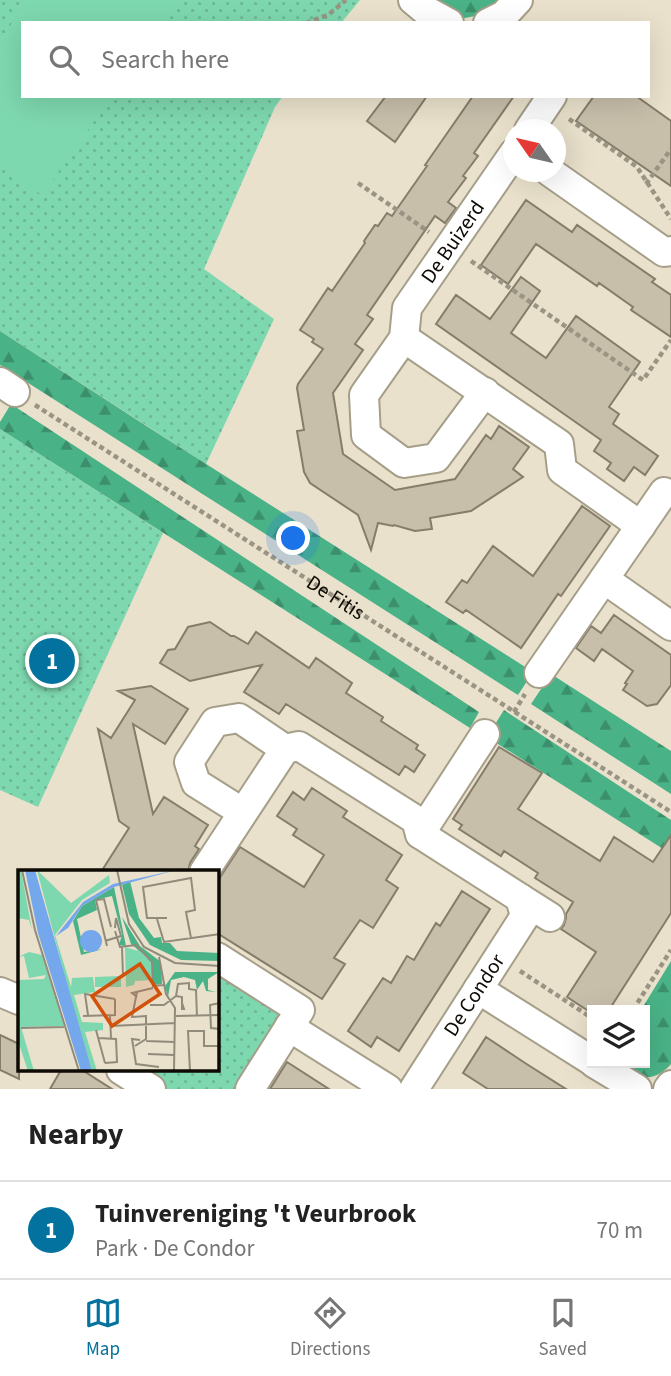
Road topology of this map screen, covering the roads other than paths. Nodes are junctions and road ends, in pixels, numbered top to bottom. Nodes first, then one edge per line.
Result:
1 (413, 0) edge
2 (518, 0) edge
3 (445, 21) edge
4 (492, 21) edge
5 (562, 105) edge
6 (544, 119) edge
7 (503, 168) edge
8 (564, 182) edge
9 (671, 251) edge
10 (404, 338) junction
11 (485, 392) junction
12 (664, 492) dead end
13 (642, 526) junction
14 (604, 579) junction
15 (671, 626) edge
16 (539, 673) dead end
17 (485, 734) dead end
18 (285, 749) junction
19 (242, 812) junction
20 (420, 834) junction
21 (205, 870) edge
22 (520, 898) junction
23 (550, 918) dead end
24 (219, 958) edge
25 (478, 989) junction
26 (0, 992) edge
27 (18, 1000) edge
28 (289, 1027) junction
29 (587, 1058) edge
30 (603, 1068) edge
31 (124, 1072) edge
32 (150, 1089) edge
33 (250, 1089) edge
34 (388, 1089) edge
35 (414, 1089) edge
36 (637, 1089) edge

1 - 3 street
2 - 4 street
5 - 6 street
7 - 10 street, De Buizerd
8 - 9 street
10 - 11 street
10 - 11 street, De Buizerd
11 - 13 street
12 - 13 street
13 - 14 street
14 - 15 street
14 - 16 street
17 - 20 street
18 - 19 street
18 - 19 street
18 - 20 street
19 - 21 street
20 - 22 street
22 - 23 street
22 - 25 street, De Condor
24 - 28 street
25 - 29 street
25 - 35 street, De Condor
26 - 27 street
28 - 33 street
28 - 34 street
30 - 36 street
31 - 32 street

